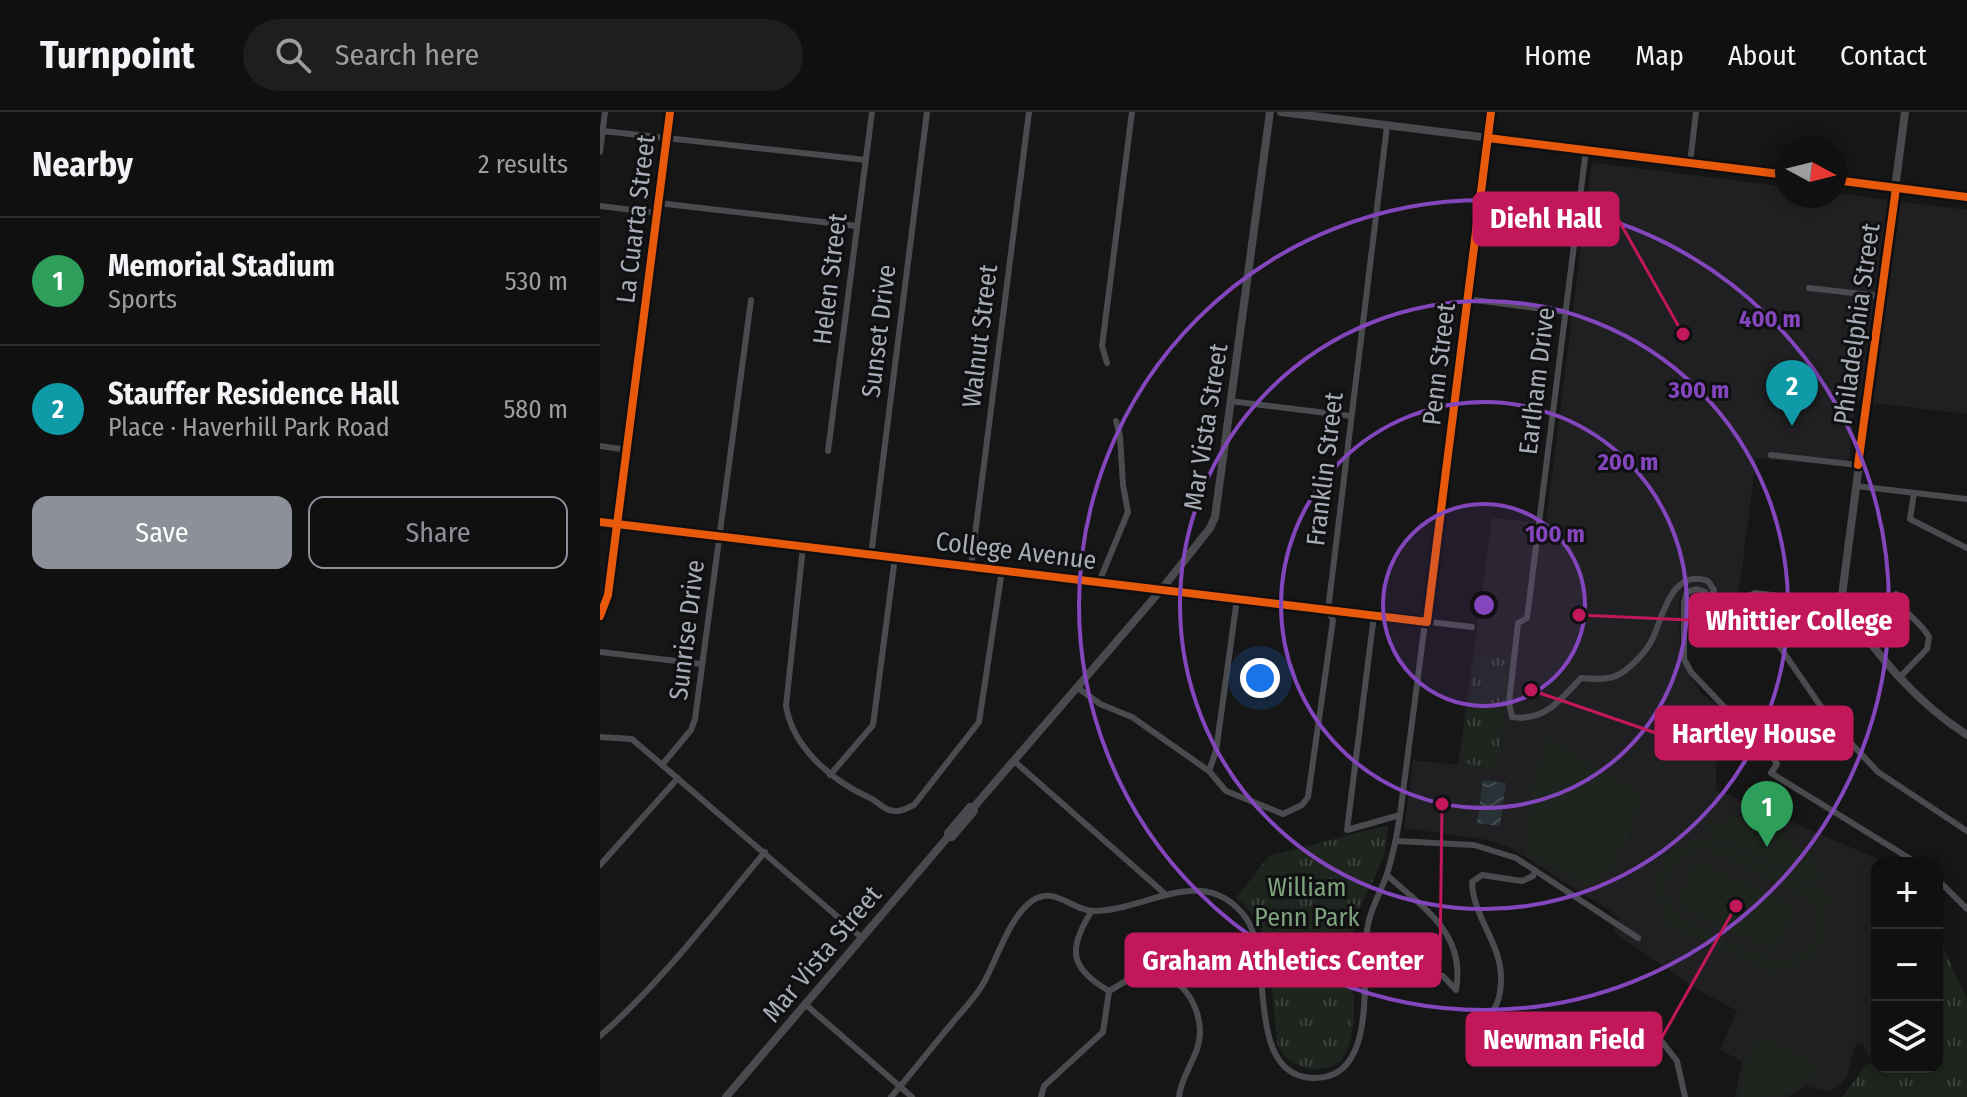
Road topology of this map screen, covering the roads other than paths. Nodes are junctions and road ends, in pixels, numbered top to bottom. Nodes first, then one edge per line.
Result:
1 (605, 112) edge
2 (670, 112) edge
3 (872, 112) edge
4 (927, 112) edge
5 (1029, 112) edge
6 (1132, 112) edge
7 (1270, 112) edge
8 (1281, 112) edge
9 (1491, 112) edge
10 (1696, 112) edge
11 (1905, 112) edge
12 (1387, 126) junction
13 (603, 131) junction
14 (667, 138) junction
15 (1488, 138) junction
16 (1586, 150) junction
17 (600, 152) edge
18 (866, 160) junction
19 (1690, 163) junction
20 (1775, 174) edge
21 (1847, 182) edge
22 (1896, 188) junction
23 (1967, 197) edge
24 (658, 203) junction
25 (600, 206) edge
26 (657, 213) junction
27 (857, 226) junction
28 (1809, 288) dead end
29 (1880, 296) junction
30 (1467, 299) junction
31 (751, 300) dead end
32 (1566, 312) junction
33 (1107, 363) dead end
34 (1230, 401) junction
35 (1351, 416) junction
36 (1116, 421) dead end
37 (600, 446) edge
38 (628, 450) junction
39 (828, 451) dead end
40 (1771, 455) dead end
41 (1858, 465) junction
42 (1856, 486) junction
43 (1914, 493) junction
44 (1967, 499) edge
45 (600, 522) edge
46 (616, 524) junction
47 (719, 537) junction
48 (803, 547) junction
49 (1967, 548) edge
50 (871, 555) junction
51 (895, 557) junction
52 (971, 566) junction
53 (1002, 570) junction
54 (1099, 582) junction
55 (1161, 590) junction
56 (1896, 594) dead end
57 (1237, 599) junction
58 (1709, 601) junction
59 (1841, 603) junction
60 (1328, 610) junction
61 (1374, 615) junction
62 (600, 616) edge
63 (1427, 622) junction
64 (1472, 627) dead end
65 (1741, 634) junction
66 (600, 652) edge
67 (702, 664) junction
68 (1899, 678) junction
69 (1078, 688) junction
70 (1967, 735) edge
71 (600, 737) edge
72 (1014, 761) junction
73 (662, 765) junction
74 (1209, 771) junction
75 (830, 775) junction
76 (678, 778) junction
77 (1400, 815) junction
78 (1967, 831) edge
79 (1396, 841) junction
80 (765, 852) junction
81 (1907, 857) edge
82 (600, 865) edge
83 (1535, 870) junction
84 (1387, 875) junction
85 (1943, 885) edge
86 (1164, 893) junction
87 (1967, 909) edge
88 (1091, 912) junction
89 (861, 937) junction
90 (1638, 938) dead end
91 (1432, 975) dead end
92 (1109, 991) junction
93 (805, 1004) junction
94 (600, 1036) edge
95 (900, 1086) junction
96 (726, 1097) edge
97 (891, 1097) edge
98 (912, 1097) edge
99 (1041, 1097) edge
100 (1179, 1097) edge
101 (1685, 1097) edge

1 - 13 street
2 - 14 street, La Cuarta Street
3 - 18 street, Helen Street
4 - 50 street, Sunset Drive
5 - 52 street, Walnut Street
6 - 33 street
7 - 34 street, Mar Vista Street
8 - 12 street
9 - 15 street, Penn Street
10 - 19 street
11 - 22 street, Philadelphia Street
12 - 15 street
12 - 35 street, Franklin Street
13 - 14 street
13 - 17 street
14 - 18 street
14 - 24 street, La Cuarta Street
15 - 16 street
15 - 30 street, Penn Street
16 - 19 street
16 - 32 street, Earlham Drive
18 - 27 street, Helen Street
19 - 20 street
21 - 22 street
22 - 23 street
22 - 29 street, Philadelphia Street
24 - 26 street, La Cuarta Street
24 - 27 street
25 - 26 street
26 - 38 street, La Cuarta Street
27 - 39 street, Helen Street
28 - 29 street
29 - 41 street, Philadelphia Street
30 - 32 street
30 - 63 street, Penn Street
31 - 47 street, Sunrise Drive
32 - 58 street, Earlham Drive
34 - 35 street
34 - 55 street, Mar Vista Street
35 - 60 street, Franklin Street
36 - 54 street
37 - 38 street
38 - 46 street, La Cuarta Street
40 - 41 street
41 - 42 street, Philadelphia Street
42 - 43 street
42 - 59 street, Philadelphia Street
43 - 44 street
43 - 49 street
45 - 46 street, College Avenue
46 - 47 street, College Avenue
46 - 62 street, La Cuarta Street
47 - 48 street, College Avenue
47 - 67 street, Sunrise Drive
48 - 50 street, College Avenue
48 - 75 street
50 - 51 street, College Avenue
51 - 52 street, College Avenue
51 - 75 street
52 - 53 street, College Avenue
53 - 54 street, College Avenue
53 - 75 street
54 - 55 street, College Avenue
55 - 57 street, College Avenue
55 - 69 street, Mar Vista Street
56 - 68 street
57 - 60 street, College Avenue
57 - 74 street
58 - 65 street
58 - 81 street
59 - 65 street
59 - 68 street
60 - 61 street, College Avenue
60 - 74 street, Franklin Street
61 - 63 street, College Avenue
61 - 77 street
63 - 64 street, College Avenue
63 - 77 street, Penn Street
65 - 78 street
66 - 67 street
67 - 73 street, Sunrise Drive
68 - 70 street
69 - 72 street, Mar Vista Street
69 - 74 street
71 - 73 street
72 - 86 street
72 - 89 street, Mar Vista Street
73 - 76 street
76 - 80 street
76 - 82 street
77 - 79 street, Penn Street
79 - 83 street
79 - 84 street, Penn Street
80 - 89 street
80 - 94 street
83 - 90 street
83 - 101 street
84 - 86 street, Penn Street
84 - 91 street
85 - 87 street
86 - 88 street, Penn Street
88 - 92 street
88 - 95 street
89 - 93 street, Mar Vista Street
92 - 99 street
92 - 100 street
93 - 95 street
93 - 96 street, Mar Vista Street
95 - 97 street
95 - 98 street

